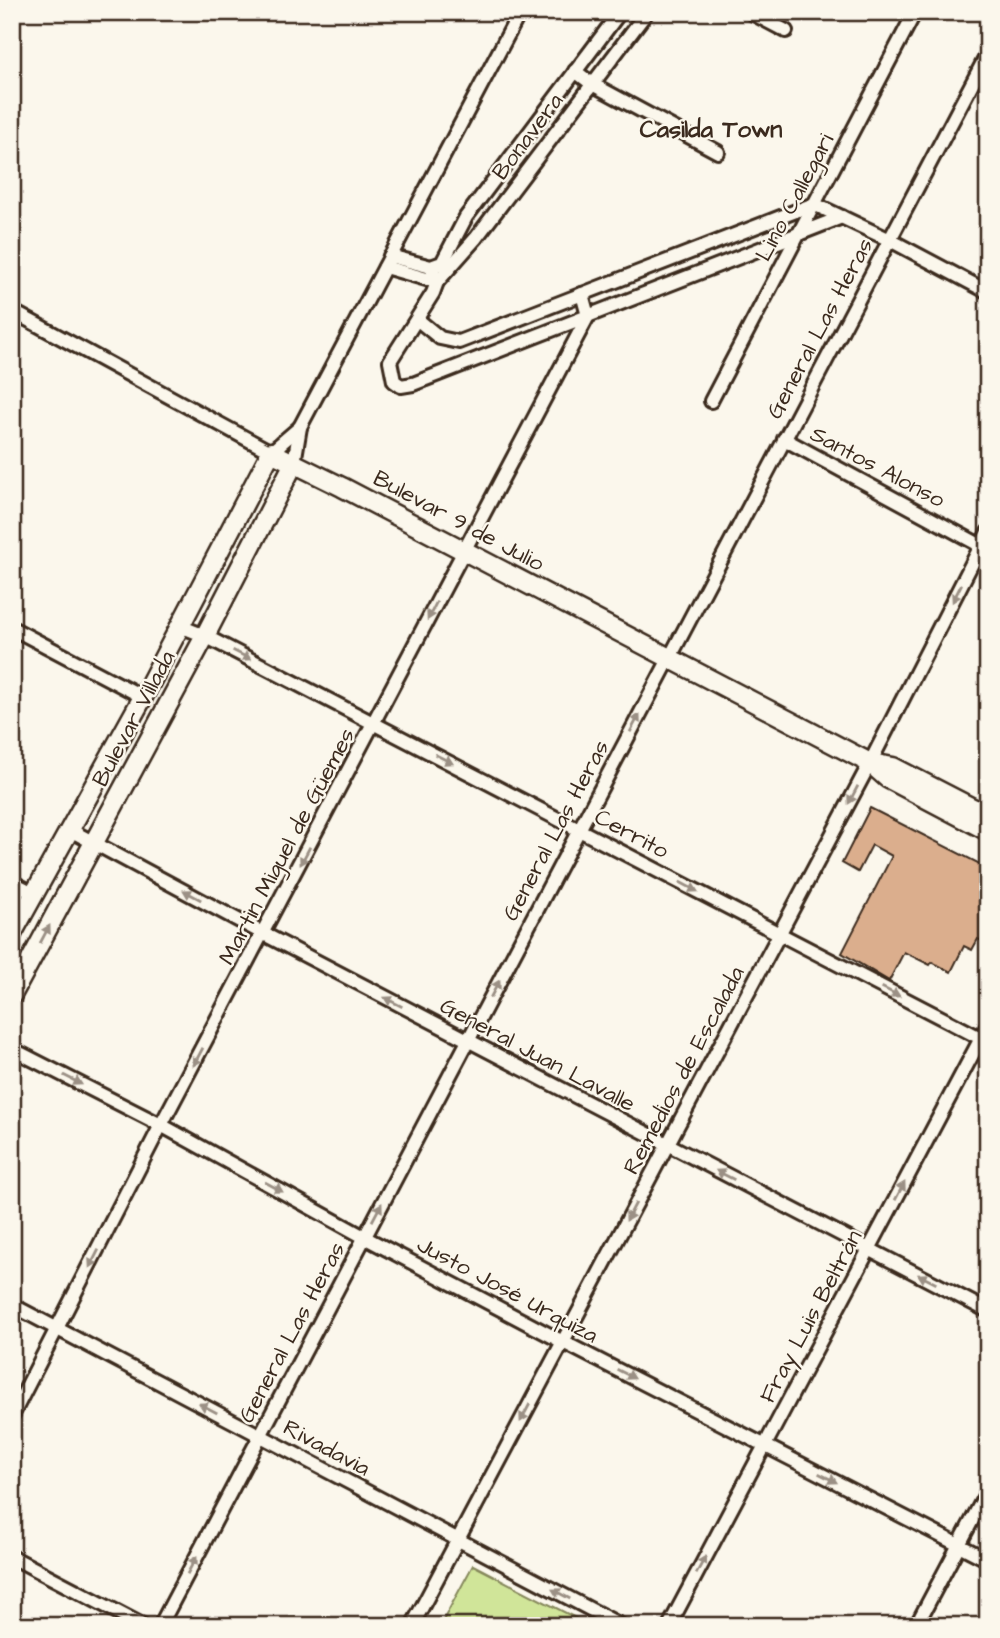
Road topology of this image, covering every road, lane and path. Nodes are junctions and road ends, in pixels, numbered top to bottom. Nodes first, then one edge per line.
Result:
1 (520, 12) edge
2 (620, 12) edge
3 (647, 12) edge
4 (750, 12) edge
5 (915, 12) edge
6 (786, 31) dead end
7 (988, 53) edge
8 (575, 71) junction
9 (592, 84) junction
10 (718, 152) dead end
11 (814, 204) junction
12 (842, 217) junction
13 (798, 234) junction
14 (890, 240) junction
15 (388, 261) junction
16 (431, 267) junction
17 (437, 282) junction
18 (988, 292) edge
19 (582, 294) junction
20 (12, 311) edge
21 (588, 316) junction
22 (418, 320) junction
23 (711, 401) dead end
24 (300, 427) junction
25 (784, 439) junction
26 (271, 452) junction
27 (294, 463) junction
28 (988, 532) edge
29 (984, 548) edge
30 (464, 550) junction
31 (180, 626) junction
32 (13, 631) edge
33 (205, 636) junction
34 (670, 657) junction
35 (143, 697) junction
36 (374, 722) junction
37 (870, 763) junction
38 (988, 816) edge
39 (579, 829) junction
40 (70, 830) junction
41 (988, 831) edge
42 (94, 842) junction
43 (12, 882) edge
44 (33, 893) junction
45 (12, 934) edge
46 (264, 934) junction
47 (779, 934) junction
48 (12, 995) edge
49 (988, 1025) edge
50 (984, 1040) edge
51 (468, 1041) junction
52 (12, 1049) edge
53 (162, 1125) junction
54 (667, 1146) junction
55 (364, 1237) junction
56 (869, 1249) junction
57 (12, 1305) edge
58 (988, 1311) edge
59 (59, 1328) junction
60 (563, 1342) junction
61 (12, 1416) edge
62 (260, 1436) junction
63 (765, 1446) junction
64 (988, 1490) edge
65 (458, 1540) junction
66 (958, 1545) junction
67 (12, 1557) edge
68 (988, 1560) edge
69 (144, 1626) edge
70 (160, 1626) edge
71 (412, 1626) edge
72 (622, 1626) edge
73 (669, 1626) edge
74 (916, 1626) edge

1 - 15 street
2 - 8 street
3 - 9 street, Bonavera
4 - 6 street
5 - 11 street, Lino Callegari
7 - 14 street, General Las Heras
8 - 9 street
8 - 16 street
9 - 10 street
9 - 17 street, Bonavera
11 - 12 street
11 - 13 street, Lino Callegari
11 - 19 street
12 - 13 street
12 - 14 street
13 - 21 street
13 - 23 street, Lino Callegari
14 - 18 street
14 - 25 street, General Las Heras
15 - 16 street
15 - 17 street
15 - 24 street
16 - 17 street
17 - 22 street, Bonavera
19 - 21 street
19 - 22 street
20 - 26 street, Bulevar 9 de Julio
21 - 22 street, Bonavera
21 - 30 street, Martin Miguel de Güemes
24 - 26 street
24 - 27 street
25 - 29 street, Santos Alonso
25 - 34 street, General Las Heras
26 - 27 main road, Bulevar 9 de Julio
26 - 31 main road, Bulevar Villada
27 - 30 main road, Bulevar 9 de Julio
27 - 33 main road, Bulevar Villada
28 - 29 street, Remedios de Escalada
29 -> 37 street, Remedios de Escalada
30 - 34 main road, Bulevar 9 de Julio
30 -> 36 street, Martin Miguel de Güemes
31 - 33 street, Cerrito
31 - 35 main road, Bulevar Villada
32 - 35 street
33 -> 36 street, Cerrito
33 - 42 main road, Bulevar Villada
34 - 37 main road, Bulevar 9 de Julio
39 -> 34 street, General Las Heras
35 - 40 main road, Bulevar Villada
36 -> 39 street, Cerrito
36 -> 46 street, Martin Miguel de Güemes
37 - 38 main road, Bulevar 9 de Julio
37 - 41 main road, Bulevar 9 de Julio
37 -> 47 street, Remedios de Escalada
39 -> 47 street, Cerrito
51 -> 39 street, General Las Heras
40 - 42 street, General Juan Lavalle
40 - 44 main road, Bulevar Villada
46 -> 42 street, General Juan Lavalle
48 -> 42 main road, Bulevar Villada
43 - 44 street
44 - 45 main road, Bulevar Villada
51 -> 46 street, General Juan Lavalle
46 -> 53 street, Martin Miguel de Güemes
47 -> 50 street, Cerrito
47 - 54 street, Remedios de Escalada
49 - 50 street, Fray Luis Beltrán
56 -> 50 street, Fray Luis Beltrán
51 - 54 street, General Juan Lavalle
55 -> 51 street, General Las Heras
52 -> 53 street, Justo José Urquiza
53 -> 55 street, Justo José Urquiza
53 -> 59 street, Martin Miguel de Güemes
56 -> 54 street, General Juan Lavalle
54 -> 60 street, Remedios de Escalada
55 - 60 street, Justo José Urquiza
55 - 62 street, General Las Heras
58 -> 56 street, General Juan Lavalle
56 - 63 street, Fray Luis Beltrán
57 - 59 street, Rivadavia
59 - 61 street, Martin Miguel de Güemes
62 -> 59 street, Rivadavia
60 -> 63 street, Justo José Urquiza
60 -> 65 street, Remedios de Escalada
62 - 65 street, Rivadavia
70 -> 62 street, General Las Heras
63 -> 66 street, Justo José Urquiza
73 -> 63 street, Fray Luis Beltrán
64 - 66 street
65 - 71 street, Remedios de Escalada
72 -> 65 street, Rivadavia
66 - 68 street, Justo José Urquiza
66 - 74 street
67 - 69 street

